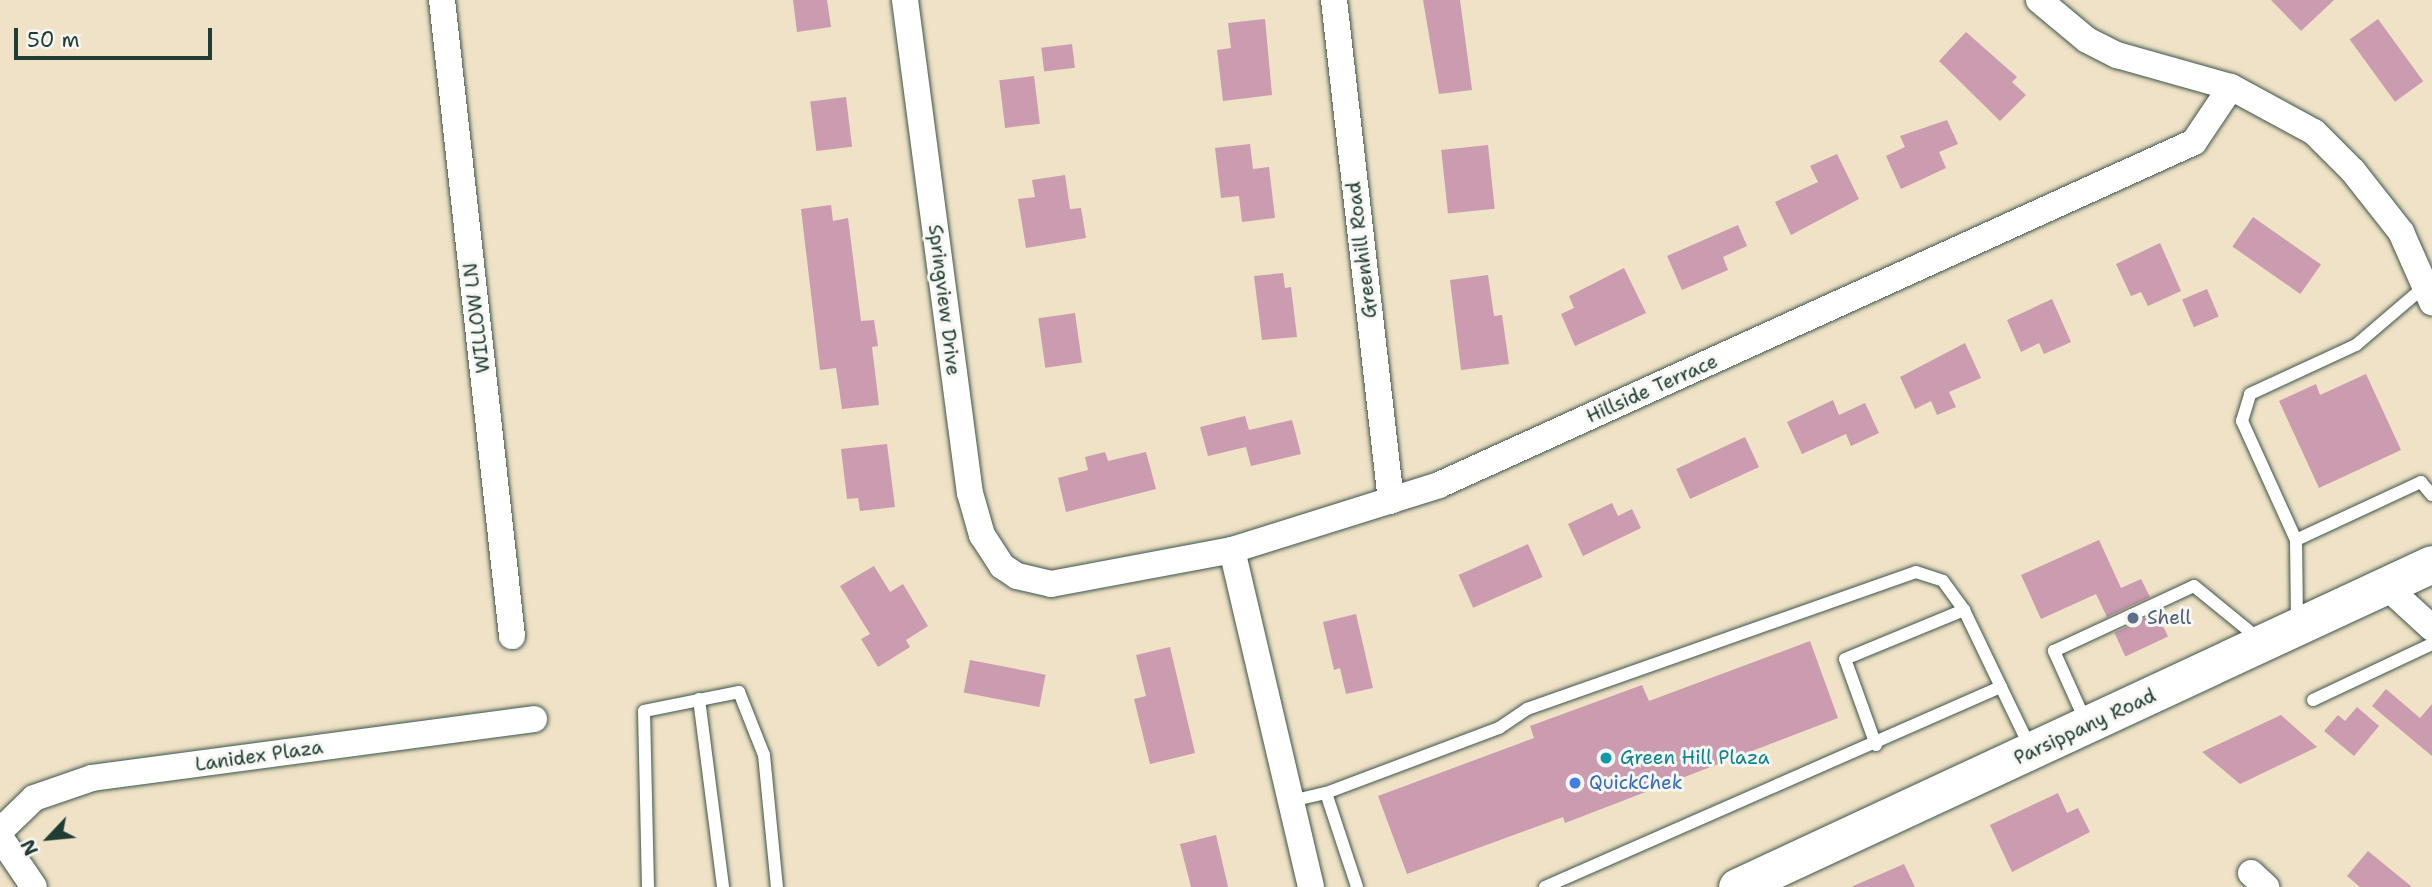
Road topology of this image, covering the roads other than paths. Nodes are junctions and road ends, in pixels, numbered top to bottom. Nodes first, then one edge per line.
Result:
1 (442, 0) edge
2 (905, 0) edge
3 (1334, 0) edge
4 (2039, 0) edge
5 (2231, 86) junction
6 (2428, 294) edge
7 (2432, 495) edge
8 (1391, 501) junction
9 (2296, 540) junction
10 (1232, 550) junction
11 (2432, 564) edge
12 (1025, 578) joint
13 (2386, 586) junction
14 (1964, 610) junction
15 (2297, 628) junction
16 (2432, 628) edge
17 (512, 636) dead end
18 (2264, 643) junction
19 (2432, 644) edge
20 (2001, 687) junction
21 (699, 699) junction
22 (2313, 700) dead end
23 (534, 719) dead end
24 (2087, 726) junction
25 (1876, 745) junction
26 (2032, 751) junction
27 (1326, 793) junction
28 (1291, 800) junction
29 (0, 831) edge
30 (0, 838) edge
31 (34, 887) edge
32 (648, 887) edge
33 (723, 887) edge
34 (777, 887) edge
35 (1311, 887) edge
36 (1357, 887) edge
37 (1545, 887) edge
38 (1737, 887) edge

1 - 17 street, WILLOW LN
2 - 12 street, Springview Drive
3 - 8 street, Greenhill Road
4 - 5 street
5 - 6 street
5 - 8 street, Hillside Terrace
6 - 9 lane
7 - 9 lane
8 - 10 street, Hillside Terrace
9 - 15 lane
10 - 12 street, Hillside Terrace
10 - 28 street
11 - 13 main road, Parsippany Road
13 - 15 main road, Parsippany Road
13 - 16 street
14 - 20 lane
14 - 25 lane
14 - 27 lane
15 - 18 main road, Parsippany Road
18 - 24 main road, Parsippany Road
18 - 24 lane
19 - 22 lane
20 - 25 lane
20 - 26 lane
21 - 32 lane
21 - 33 lane
21 - 34 lane
23 - 29 street, Lanidex Plaza
24 - 26 main road, Parsippany Road
25 - 37 lane
26 - 38 main road, Parsippany Road
27 - 28 lane
27 - 36 lane
28 - 35 street
30 - 31 street

